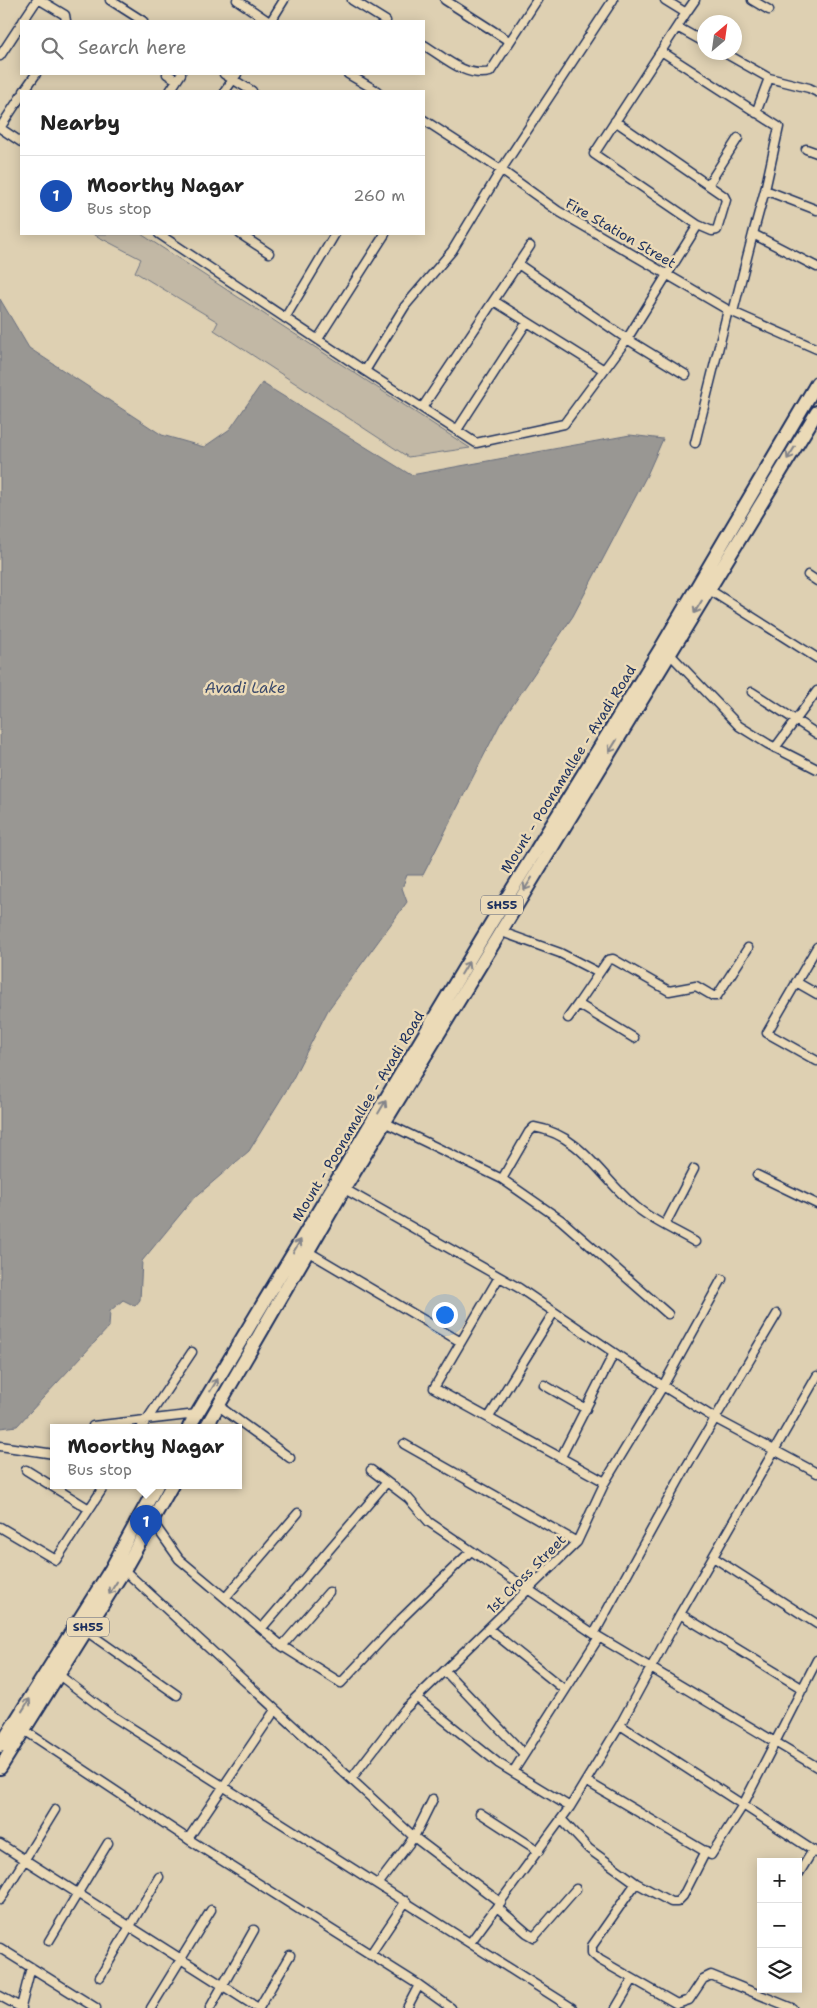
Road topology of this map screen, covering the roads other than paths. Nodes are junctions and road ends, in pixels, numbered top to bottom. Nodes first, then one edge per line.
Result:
1 (39, 0) edge
2 (110, 0) edge
3 (236, 0) edge
4 (284, 0) edge
5 (352, 0) edge
6 (445, 0) edge
7 (537, 0) edge
8 (613, 0) edge
9 (665, 0) edge
10 (695, 0) edge
11 (752, 0) edge
12 (769, 10) dead end
13 (686, 13) junction
14 (24, 20) edge
15 (66, 20) edge
16 (141, 20) edge
17 (268, 20) edge
18 (271, 20) edge
19 (384, 20) edge
20 (20, 26) edge
21 (677, 27) junction
22 (697, 38) edge
23 (509, 41) junction
24 (425, 46) edge
25 (661, 51) junction
26 (0, 56) edge
27 (738, 60) edge
28 (35, 75) edge
29 (350, 75) edge
30 (179, 77) edge
31 (235, 77) edge
32 (769, 78) junction
33 (26, 90) edge
34 (171, 90) edge
35 (226, 90) edge
36 (251, 90) edge
37 (375, 90) edge
38 (817, 92) edge
39 (20, 98) edge
40 (756, 113) junction
41 (425, 121) edge
42 (615, 121) junction
43 (0, 128) edge
44 (738, 138) dead end
45 (20, 141) edge
46 (806, 149) dead end
47 (817, 153) edge
48 (500, 170) junction
49 (708, 185) junction
50 (765, 190) junction
51 (817, 210) edge
52 (698, 225) junction
53 (752, 234) junction
54 (160, 235) edge
55 (243, 235) edge
56 (334, 235) edge
57 (384, 235) edge
58 (530, 246) dead end
59 (269, 253) dead end
60 (518, 264) junction
61 (817, 267) edge
62 (668, 275) junction
63 (494, 300) junction
64 (731, 311) junction
65 (285, 318) junction
66 (527, 322) junction
67 (318, 339) junction
68 (626, 339) junction
69 (817, 349) edge
70 (604, 370) junction
71 (365, 371) junction
72 (686, 374) dead end
73 (817, 383) edge
74 (422, 408) junction
75 (817, 412) edge
76 (457, 430) junction
77 (695, 443) dead end
78 (808, 575) dead end
79 (817, 581) edge
80 (708, 589) junction
81 (666, 650) junction
82 (817, 658) edge
83 (752, 692) dead end
84 (817, 692) edge
85 (796, 720) junction
86 (817, 734) edge
87 (775, 748) junction
88 (817, 769) edge
89 (499, 931) junction
90 (748, 948) dead end
91 (817, 948) edge
92 (599, 973) junction
93 (796, 982) junction
94 (817, 994) edge
95 (578, 1004) junction
96 (568, 1018) dead end
97 (634, 1038) dead end
98 (817, 1061) edge
99 (386, 1123) junction
100 (694, 1169) dead end
101 (757, 1175) dead end
102 (502, 1179) junction
103 (339, 1186) junction
104 (817, 1204) edge
105 (665, 1225) junction
106 (695, 1242) dead end
107 (307, 1251) junction
108 (499, 1277) junction
109 (722, 1279) dead end
110 (554, 1312) junction
111 (668, 1314) dead end
112 (777, 1314) dead end
113 (461, 1342) junction
114 (192, 1352) dead end
115 (614, 1353) junction
116 (817, 1376) edge
117 (544, 1385) dead end
118 (663, 1386) junction
119 (220, 1407) junction
120 (586, 1409) junction
121 (196, 1414) junction
122 (489, 1417) junction
123 (716, 1419) junction
124 (147, 1420) junction
125 (111, 1424) edge
126 (144, 1424) edge
127 (191, 1424) edge
128 (208, 1424) edge
129 (404, 1444) dead end
130 (0, 1446) edge
131 (773, 1451) junction
132 (50, 1453) edge
133 (561, 1457) junction
134 (290, 1458) dead end
135 (26, 1470) dead end
136 (371, 1470) dead end
137 (817, 1473) edge
138 (387, 1482) junction
139 (605, 1482) junction
140 (50, 1485) edge
141 (57, 1489) edge
142 (102, 1489) edge
143 (155, 1489) edge
144 (170, 1489) edge
145 (89, 1509) junction
146 (298, 1513) dead end
147 (152, 1521) junction
148 (0, 1528) edge
149 (576, 1542) junction
150 (471, 1551) junction
151 (713, 1557) junction
152 (124, 1570) junction
153 (529, 1590) junction
154 (329, 1592) dead end
155 (226, 1597) junction
156 (680, 1614) junction
157 (817, 1624) edge
158 (262, 1628) junction
159 (489, 1629) junction
160 (86, 1631) junction
161 (596, 1635) junction
162 (282, 1646) junction
163 (817, 1660) edge
164 (651, 1667) junction
165 (445, 1671) junction
166 (59, 1675) junction
167 (803, 1689) junction
168 (565, 1690) junction
169 (177, 1695) dead end
170 (417, 1698) junction
171 (275, 1710) junction
172 (620, 1725) junction
173 (19, 1726) junction
174 (776, 1743) junction
175 (0, 1746) edge
176 (524, 1754) junction
177 (0, 1768) edge
178 (817, 1768) edge
179 (513, 1772) junction
180 (351, 1780) junction
181 (586, 1781) junction
182 (224, 1786) junction
183 (433, 1799) dead end
184 (743, 1805) junction
185 (570, 1807) junction
186 (55, 1810) dead end
187 (480, 1813) dead end
188 (562, 1820) junction
189 (414, 1837) junction
190 (188, 1839) junction
191 (108, 1843) dead end
192 (0, 1844) edge
193 (539, 1851) junction
194 (706, 1851) junction
195 (815, 1851) edge
196 (24, 1859) junction
197 (802, 1869) edge
198 (159, 1877) dead end
199 (636, 1883) junction
200 (379, 1884) junction
201 (576, 1889) dead end
202 (77, 1894) junction
203 (0, 1900) edge
204 (406, 1901) junction
205 (499, 1905) junction
206 (211, 1910) dead end
207 (129, 1927) junction
208 (254, 1930) dead end
209 (49, 1941) dead end
210 (470, 1943) junction
211 (0, 1948) edge
212 (290, 1955) dead end
213 (370, 1955) junction
214 (182, 1960) junction
215 (31, 1967) junction
216 (100, 1977) dead end
217 (633, 1979) junction
218 (419, 1985) junction
219 (222, 1986) junction
220 (0, 1996) edge
221 (22, 2008) edge
222 (96, 2008) edge
223 (151, 2008) edge
224 (210, 2008) edge
225 (259, 2008) edge
226 (407, 2008) edge
227 (451, 2008) edge
228 (572, 2008) edge
229 (616, 2008) edge
230 (792, 2008) edge

1 - 14 street
1 - 15 street
2 - 16 street
3 - 17 street
4 - 18 street
5 - 19 street
6 - 23 street
7 - 23 street
8 - 48 street
9 - 13 street
10 - 13 street
11 - 12 street
13 - 21 street
20 - 26 street
21 - 22 street
21 - 25 street
23 - 24 street
25 - 40 street
25 - 42 street
27 - 32 street
28 - 33 street
29 - 37 street
30 - 34 street
31 - 35 street
31 - 36 street
32 - 38 street
32 - 40 street
39 - 43 street
40 - 50 street
41 - 48 street, Fire Station Street
42 - 49 street
42 - 52 street
43 - 45 street
44 - 49 street
46 - 47 street
48 - 62 street, Fire Station Street
48 - 71 street
49 - 52 street
50 - 51 street
50 - 53 street
52 - 62 street
53 - 61 street
53 - 64 street
54 - 65 street
55 - 59 street
56 - 65 street
57 - 67 street
58 - 60 street
60 - 63 street
60 - 68 street
62 - 64 street, Fire Station Street
62 - 68 street
63 - 66 street
63 - 74 street
64 - 69 street, Fire Station Street
64 - 77 street
65 - 67 street
66 - 70 street
66 - 76 street
67 - 71 street
68 - 70 street
68 - 72 street
70 - 76 street
71 - 74 street
73 - 81 main road, Mount - Poonamallee - Avadi Road / SH55
74 - 76 street
75 -> 80 main road, Mount - Poonamallee - Avadi Road / SH55
78 - 79 street
80 -> 81 main road, Mount - Poonamallee - Avadi Road / SH55
80 - 82 street
81 - 87 street
81 -> 89 main road, Mount - Poonamallee - Avadi Road / SH55
103 -> 81 main road, Mount - Poonamallee - Avadi Road / SH55
83 - 85 street
84 - 85 street
85 - 86 street
85 - 87 street
87 - 88 street
89 - 92 street
89 - 99 main road, Mount - Poonamallee - Avadi Road / SH55
90 - 92 street
91 - 93 street
92 - 95 street
93 - 94 street
93 - 98 street
95 - 96 street
95 - 97 street
99 - 102 street
99 - 103 main road, Mount - Poonamallee - Avadi Road / SH55
100 - 105 street
101 - 104 street
102 - 105 street
102 - 111 street
103 - 107 main road, Mount - Poonamallee - Avadi Road / SH55
103 - 108 street
121 -> 103 main road, Mount - Poonamallee - Avadi Road / SH55
105 - 106 street
107 - 113 street
107 - 119 main road, Mount - Poonamallee - Avadi Road / SH55
108 - 110 street
108 - 113 street
109 - 118 street, 1st Cross Street
110 - 115 street
110 - 122 street
112 - 123 street
113 - 122 street
114 - 124 street
115 - 118 street
115 - 120 street
116 - 131 street
117 - 120 street
118 - 123 street
118 - 139 street, 1st Cross Street
119 - 128 main road, Mount - Poonamallee - Avadi Road / SH55
119 - 134 street
120 - 133 street
121 - 124 street
121 - 127 main road, Mount - Poonamallee - Avadi Road / SH55
122 - 133 street
123 - 131 street
123 - 161 street
124 - 125 street
124 - 126 street
129 - 149 street
130 - 132 street
131 - 137 street
131 - 151 street
133 - 139 street
135 - 140 street
136 - 138 street
138 - 150 street
138 - 158 street
139 - 149 street, 1st Cross Street
141 - 145 street
142 - 145 street
173 -> 143 main road, SH55
144 - 147 main road, SH55
145 - 148 street
146 - 155 street
147 - 152 main road, SH55
147 - 155 street
149 - 153 street, 1st Cross Street
150 - 153 street
150 - 162 street
151 - 156 street
151 - 157 street
152 -> 160 main road, SH55
152 - 171 street
153 - 159 street, 1st Cross Street
153 - 161 street
154 - 162 street
155 - 158 street
156 - 164 street
156 - 167 street
158 - 162 street
159 - 165 street, 1st Cross Street
159 - 168 street
160 - 166 main road, SH55
160 - 169 street
161 - 164 street
161 - 168 street
163 - 167 street
164 - 172 street
164 - 174 street
165 - 170 street, 1st Cross Street
165 - 176 street
166 - 173 main road, SH55
166 - 182 street
167 - 174 street
168 - 176 street
170 - 179 street
170 - 180 street, 1st Cross Street
171 - 180 street
171 - 182 street
172 - 181 street
172 - 184 street
173 - 175 main road, SH55
173 - 177 main road, SH55
173 - 190 street
174 - 178 street
174 - 184 street
176 - 179 street
179 - 185 street
180 - 189 street
181 - 185 street
181 - 194 street
182 - 190 street
182 - 200 street
183 - 189 street
184 - 194 street
184 - 195 street
185 - 188 street
186 - 196 street
187 - 193 street
188 - 193 street
188 - 199 street
189 - 200 street
189 - 205 street
190 - 213 street
191 - 202 street
192 - 196 street
193 - 205 street
194 - 199 street
195 - 197 street
196 - 202 street
196 - 203 street
198 - 207 street
199 - 217 street
200 - 204 street
201 - 205 street
202 - 207 street
202 - 209 street
204 - 210 street
204 - 213 street
205 - 210 street
206 - 214 street
207 - 214 street
207 - 216 street
208 - 219 street
210 - 228 street
211 - 215 street
212 - 225 street
213 - 218 street
214 - 219 street
214 - 223 street
215 - 221 street
215 - 222 street
217 - 229 street
217 - 230 street
218 - 226 street
218 - 227 street
219 - 224 street
219 - 225 street
220 - 221 street

